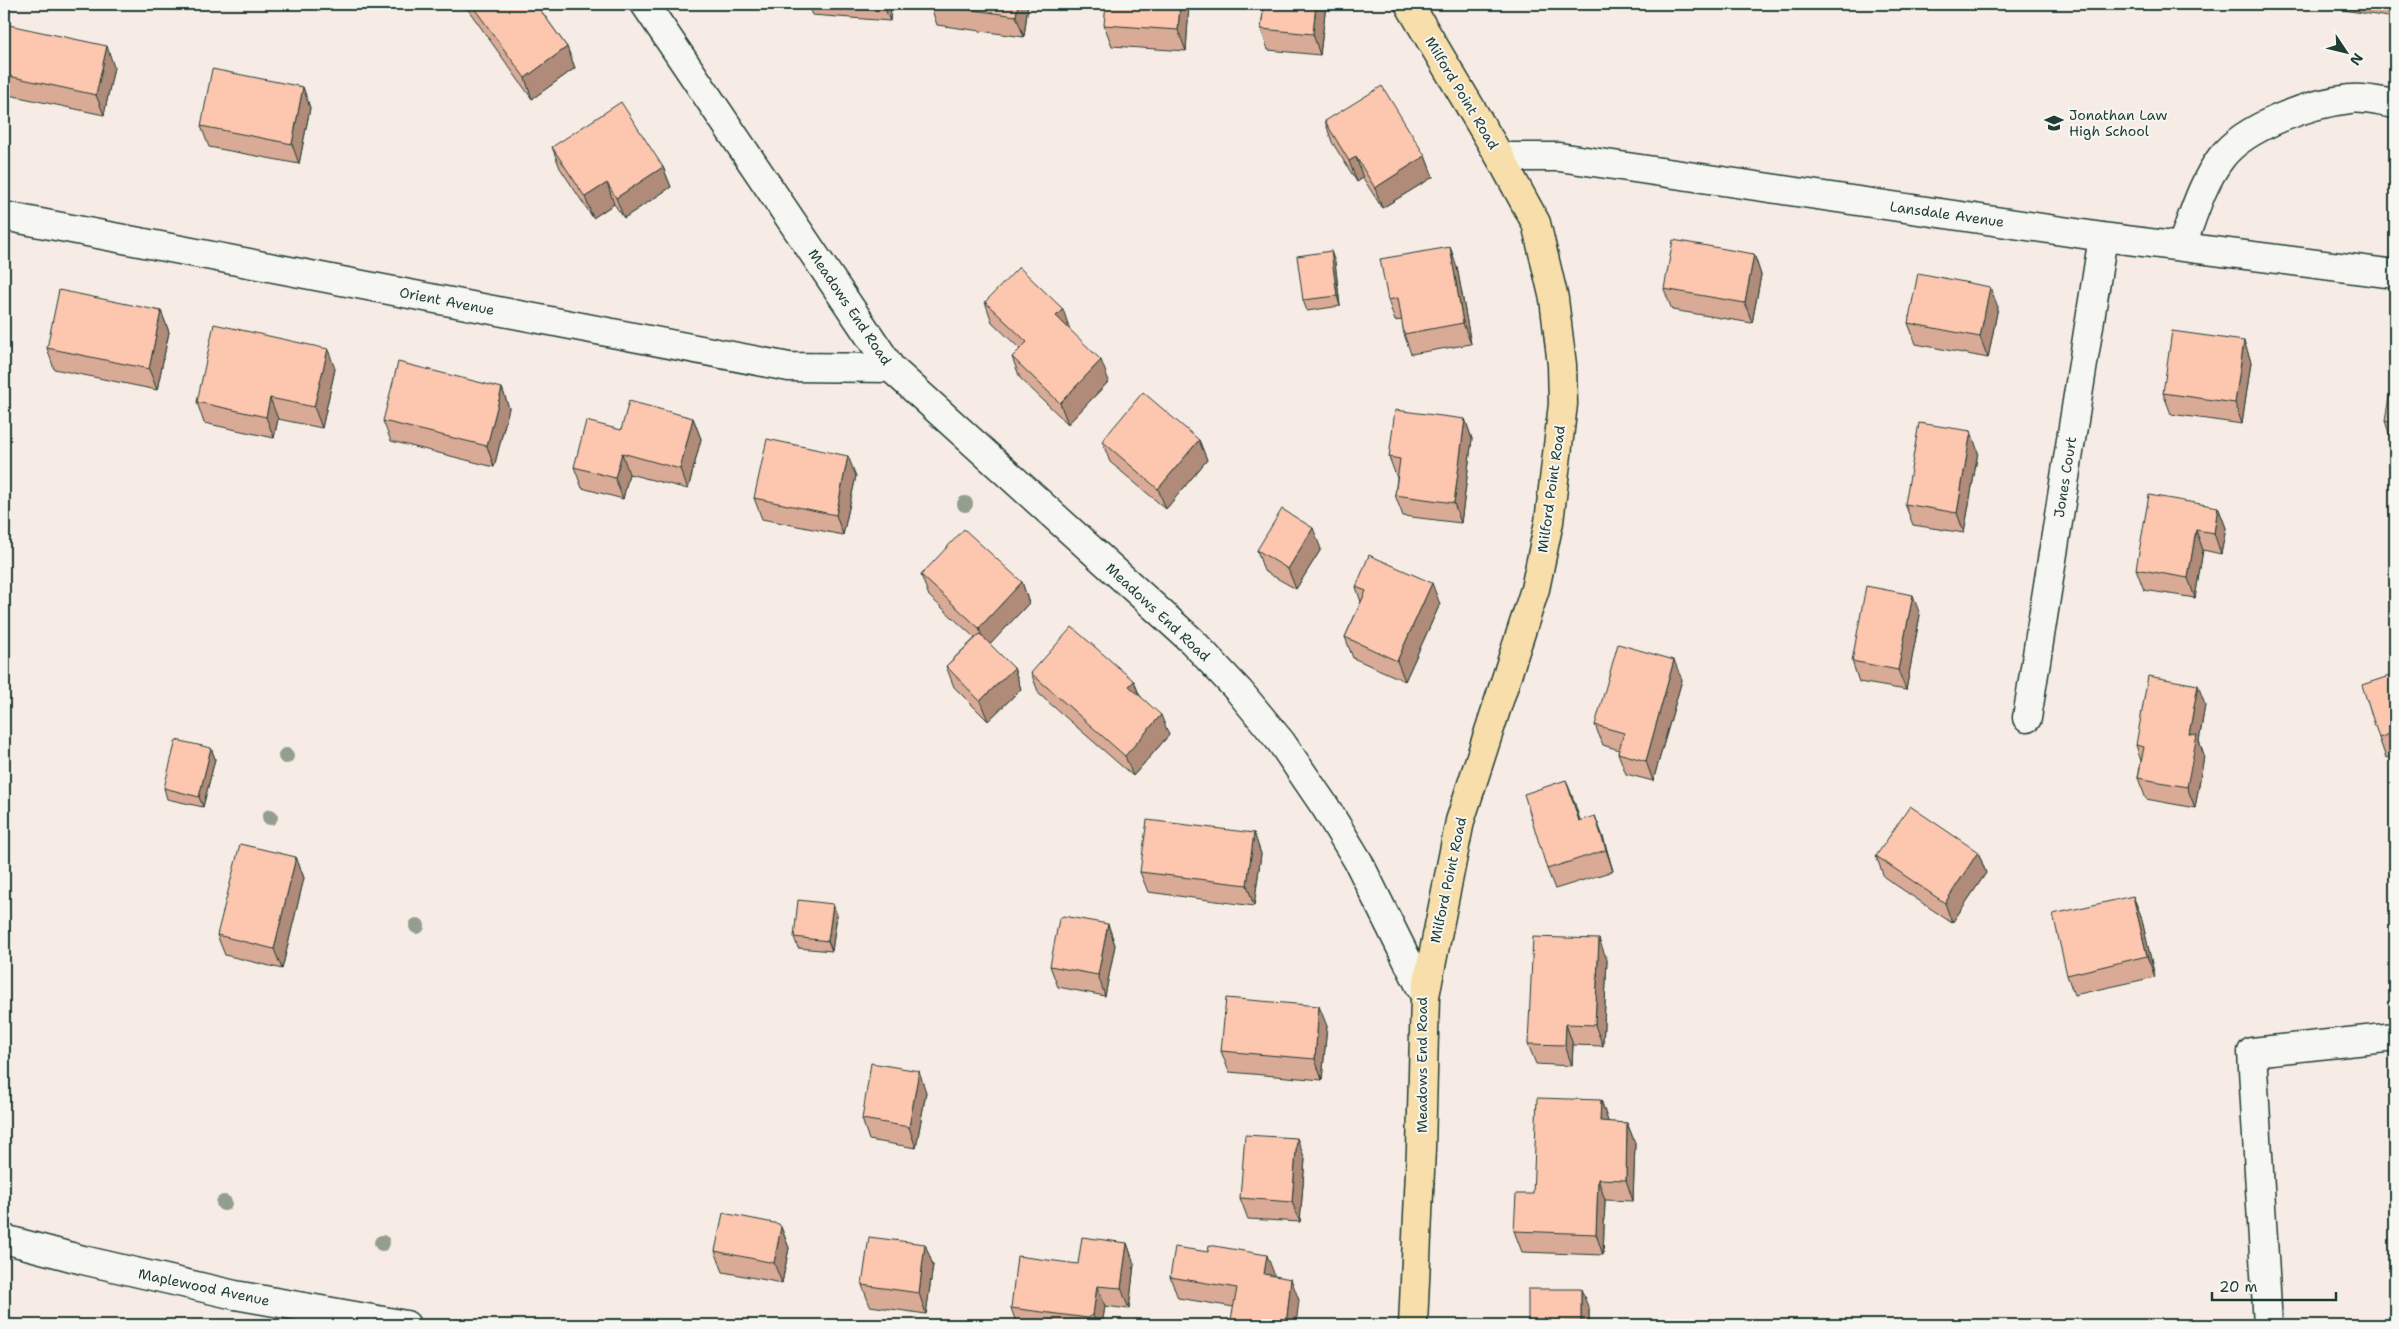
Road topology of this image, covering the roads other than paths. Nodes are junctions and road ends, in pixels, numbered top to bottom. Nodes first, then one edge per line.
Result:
1 (645, 4) edge
2 (1409, 4) edge
3 (2395, 104) edge
4 (1500, 157) junction
5 (4, 216) edge
6 (2103, 236) junction
7 (2182, 245) junction
8 (2395, 274) edge
9 (891, 368) junction
10 (2027, 718) dead end
11 (1425, 996) junction
12 (2395, 1037) edge
13 (4, 1238) edge
14 (406, 1325) edge
15 (1413, 1325) edge
16 (2268, 1325) edge

1 - 9 street, Meadows End Road
2 - 4 main road, Milford Point Road
3 - 7 street
4 - 6 street, Lansdale Avenue
4 - 11 main road, Milford Point Road
5 - 9 street, Orient Avenue
6 - 7 street, Lansdale Avenue
6 - 10 street, Jones Court
7 - 8 street, Lansdale Avenue
9 - 11 street, Meadows End Road
11 - 15 main road, Meadows End Road
12 - 16 street
13 - 14 street, Maplewood Avenue

